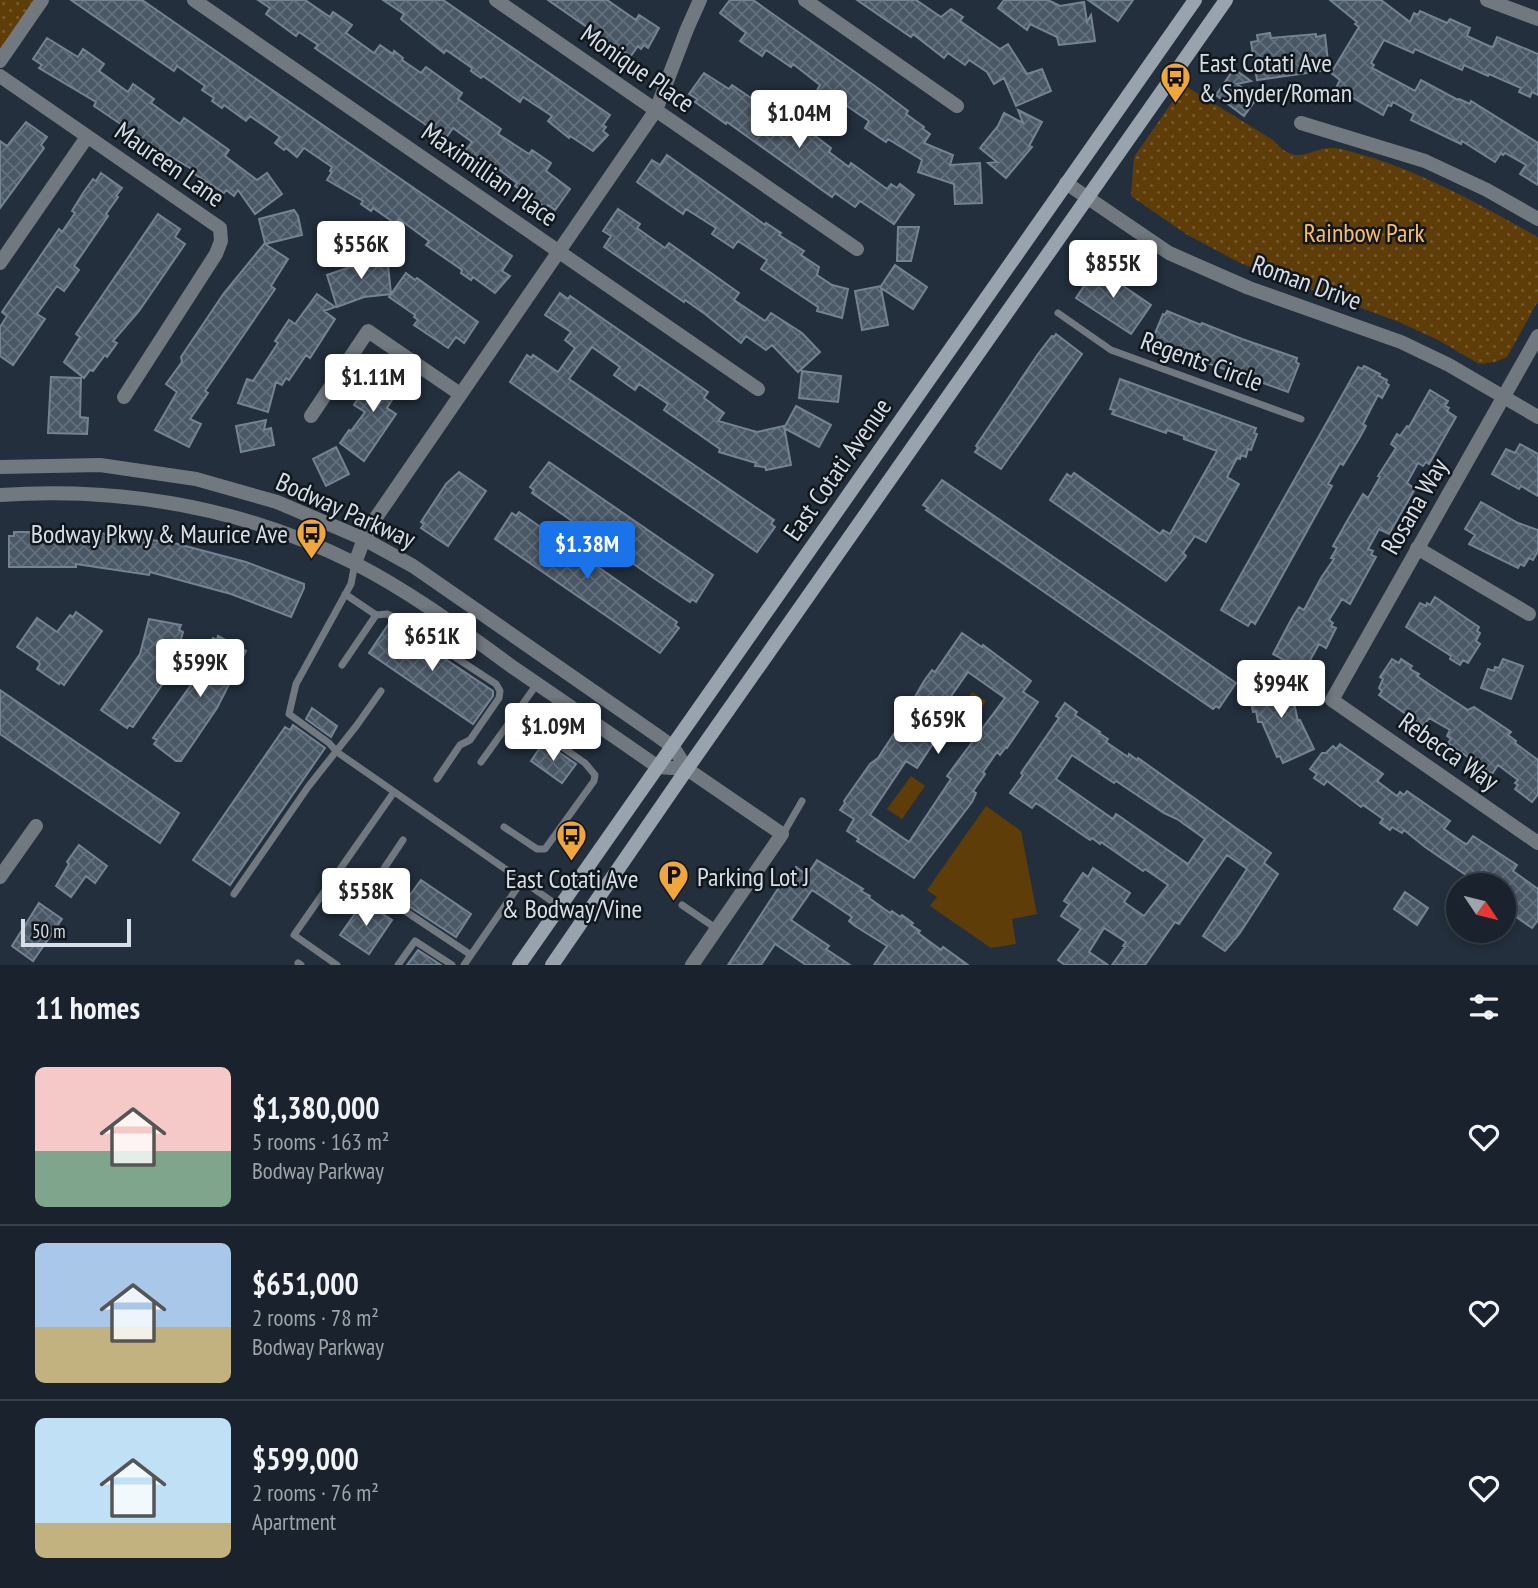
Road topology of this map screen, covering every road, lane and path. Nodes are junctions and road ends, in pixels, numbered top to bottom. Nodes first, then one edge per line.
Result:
1 (42, 0) edge
2 (194, 0) edge
3 (496, 0) edge
4 (700, 0) edge
5 (805, 0) edge
6 (1195, 0) edge
7 (1226, 0) edge
8 (1487, 0) edge
9 (1538, 19) edge
10 (0, 61) edge
11 (0, 76) edge
12 (957, 107) dead end
13 (656, 110) junction
14 (1301, 123) dead end
15 (87, 136) junction
16 (1066, 183) junction
17 (1088, 198) junction
18 (1538, 219) edge
19 (857, 248) dead end
20 (559, 251) junction
21 (0, 263) edge
22 (1058, 313) dead end
23 (1538, 336) edge
24 (758, 389) dead end
25 (460, 394) junction
26 (1504, 396) junction
27 (124, 397) dead end
28 (311, 416) dead end
29 (1538, 417) edge
30 (1301, 419) dead end
31 (0, 467) edge
32 (0, 495) edge
33 (364, 538) junction
34 (1418, 548) junction
35 (355, 564) junction
36 (345, 594) junction
37 (1529, 614) dead end
38 (376, 615) junction
39 (342, 665) dead end
40 (537, 684) junction
41 (381, 691) dead end
42 (1332, 700) joint
43 (515, 714) junction
44 (673, 747) junction
45 (337, 752) junction
46 (481, 762) dead end
47 (658, 767) junction
48 (687, 769) junction
49 (437, 779) dead end
50 (394, 792) junction
51 (802, 802) dead end
52 (36, 826) dead end
53 (503, 827) dead end
54 (782, 834) junction
55 (403, 840) dead end
56 (1538, 842) edge
57 (383, 870) junction
58 (0, 877) edge
59 (522, 881) junction
60 (234, 894) dead end
61 (682, 905) dead end
62 (398, 907) junction
63 (560, 907) junction
64 (717, 929) junction
65 (471, 955) junction
66 (337, 965) edge
67 (398, 965) edge
68 (452, 965) edge
69 (464, 965) edge
70 (519, 965) edge
71 (552, 965) edge
72 (692, 965) edge

1 - 10 street
2 - 20 street, Maximillian Place
3 - 13 street, Monique Place
4 - 13 street
5 - 12 street
6 - 16 main road, East Cotati Avenue
7 - 17 main road, East Cotati Avenue
8 - 9 street
11 - 15 street, Maureen Lane
13 - 19 street, Monique Place
13 - 20 street
14 - 18 street
15 - 21 street
15 - 27 street, Maureen Lane
16 - 17 street, Roman Drive
16 - 44 main road, East Cotati Avenue
17 - 26 street, Roman Drive
17 - 48 main road, East Cotati Avenue
20 - 24 street, Maximillian Place
20 - 25 street
22 - 30 lane, Regents Circle
23 - 26 street, Rosana Way
25 - 28 street
25 - 33 street
26 - 29 street, Roman Drive
26 - 34 street, Rosana Way
31 - 33 street, Bodway Parkway
32 - 35 street, Bodway Parkway
33 - 35 street
33 - 44 street, Bodway Parkway
34 - 37 street
34 - 42 street, Rosana Way
35 - 36 lane
35 - 40 street, Bodway Parkway
36 - 38 lane
36 - 45 lane
38 - 39 lane
38 - 49 lane
40 - 43 lane
40 - 47 street, Bodway Parkway
41 - 45 lane
42 - 56 street, Rebecca Way
43 - 46 lane
43 - 53 lane
44 - 47 main road, East Cotati Avenue
44 - 48 street, Bodway Parkway
45 - 50 lane
45 - 60 lane
47 - 48 street
47 - 63 main road, East Cotati Avenue
48 - 54 street
48 - 71 main road, East Cotati Avenue
50 - 59 lane
50 - 66 lane
51 - 54 lane
52 - 58 street
54 - 64 street
55 - 57 lane
57 - 62 lane
57 - 62 lane
59 - 63 lane
59 - 65 lane
61 - 64 lane
62 - 65 lane
63 - 70 main road, East Cotati Avenue
64 - 72 street
65 - 69 lane
67 - 68 lane

